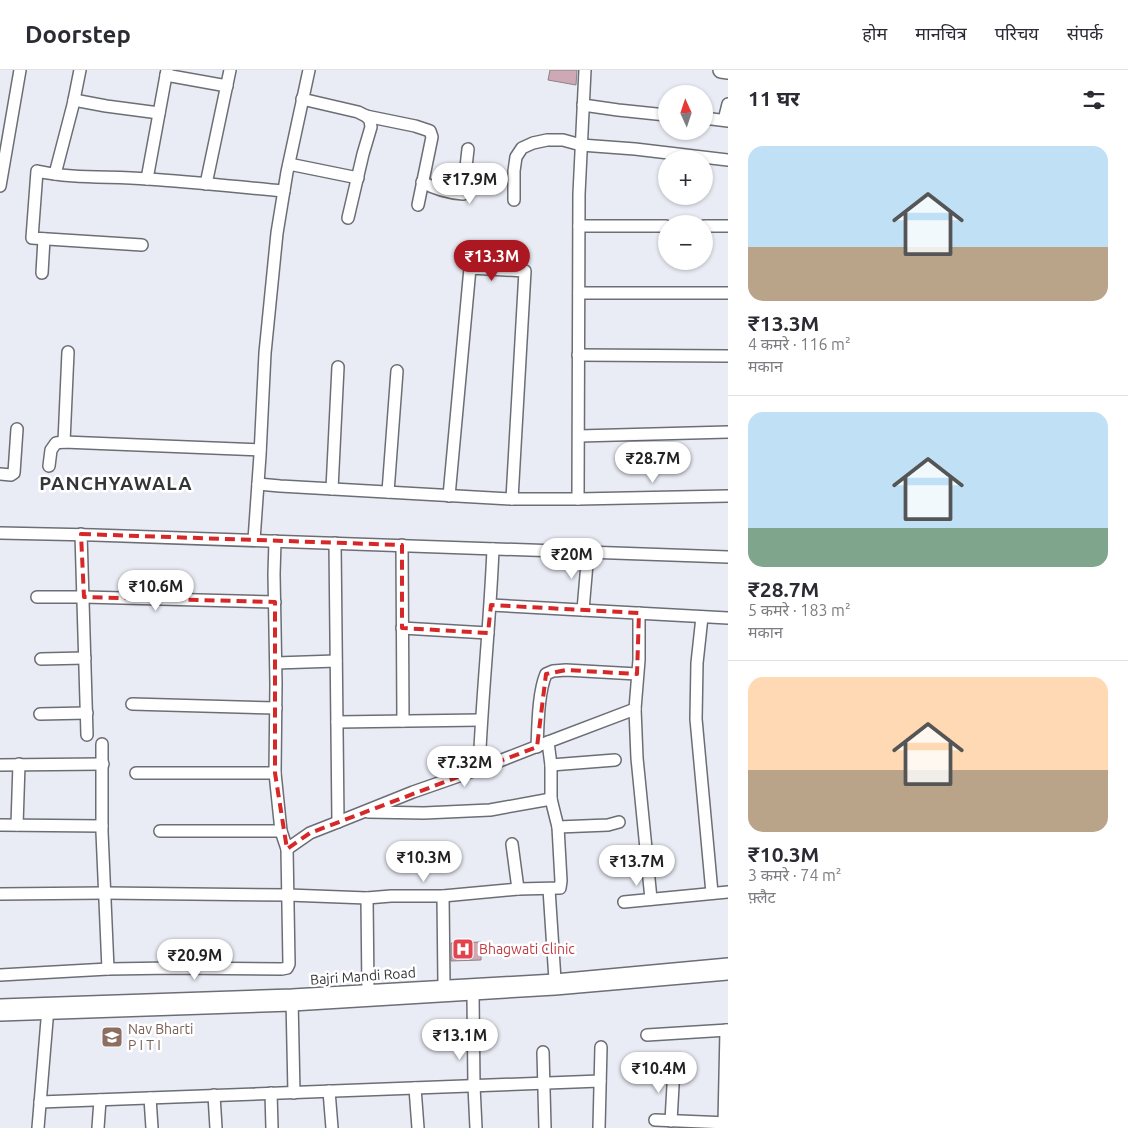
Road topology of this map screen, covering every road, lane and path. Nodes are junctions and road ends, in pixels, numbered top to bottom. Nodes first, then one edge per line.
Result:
1 (20, 70) edge
2 (80, 70) edge
3 (230, 70) edge
4 (309, 70) edge
5 (585, 70) edge
6 (722, 70) edge
7 (728, 71) edge
8 (166, 73) edge
9 (226, 86) junction
10 (302, 99) junction
11 (74, 100) junction
12 (728, 104) edge
13 (583, 105) junction
14 (159, 113) junction
15 (658, 114) edge
16 (366, 116) junction
17 (713, 119) edge
18 (726, 121) edge
19 (581, 146) junction
20 (468, 149) dead end
21 (728, 160) edge
22 (289, 164) junction
23 (55, 174) junction
24 (358, 178) junction
25 (147, 179) junction
26 (422, 182) junction
27 (206, 184) junction
28 (0, 186) edge
29 (284, 191) junction
30 (514, 200) dead end
31 (418, 205) dead end
32 (348, 218) dead end
33 (579, 226) junction
34 (658, 226) edge
35 (713, 226) edge
36 (728, 226) edge
37 (44, 239) junction
38 (142, 245) dead end
39 (42, 273) dead end
40 (579, 293) junction
41 (728, 293) edge
42 (68, 352) dead end
43 (578, 355) junction
44 (728, 356) edge
45 (338, 367) dead end
46 (397, 371) dead end
47 (17, 429) dead end
48 (728, 432) edge
49 (579, 436) junction
50 (64, 442) junction
51 (260, 450) junction
52 (49, 466) dead end
53 (0, 474) edge
54 (258, 484) junction
55 (332, 489) junction
56 (388, 492) junction
57 (450, 496) junction
58 (728, 496) edge
59 (512, 499) junction
60 (578, 499) junction
61 (0, 533) edge
62 (81, 534) junction
63 (254, 540) junction
64 (275, 541) junction
65 (335, 543) junction
66 (402, 545) junction
67 (493, 549) junction
68 (588, 552) junction
69 (728, 557) edge
70 (37, 597) dead end
71 (84, 597) junction
72 (275, 602) junction
73 (491, 605) junction
74 (583, 610) junction
75 (639, 614) junction
76 (702, 617) junction
77 (728, 618) edge
78 (402, 628) junction
79 (488, 633) junction
80 (85, 658) junction
81 (41, 659) dead end
82 (336, 661) junction
83 (276, 663) junction
84 (638, 674) junction
85 (132, 704) dead end
86 (276, 708) junction
87 (635, 709) junction
88 (87, 713) junction
89 (40, 714) dead end
90 (481, 720) junction
91 (403, 721) junction
92 (337, 722) junction
93 (87, 735) dead end
94 (548, 742) junction
95 (102, 744) dead end
96 (537, 747) junction
97 (615, 760) dead end
98 (0, 764) edge
99 (20, 764) junction
100 (103, 764) junction
101 (551, 765) junction
102 (479, 769) junction
103 (136, 773) dead end
104 (275, 773) junction
105 (551, 799) junction
106 (362, 812) junction
107 (338, 822) junction
108 (619, 822) dead end
109 (0, 825) edge
110 (17, 826) junction
111 (102, 826) junction
112 (558, 827) junction
113 (160, 831) dead end
114 (281, 831) junction
115 (512, 844) dead end
116 (287, 849) junction
117 (518, 889) junction
118 (549, 889) junction
119 (728, 892) edge
120 (105, 893) junction
121 (712, 893) junction
122 (0, 894) edge
123 (288, 895) junction
124 (443, 896) junction
125 (367, 898) junction
126 (651, 899) junction
127 (624, 902) dead end
128 (728, 964) edge
129 (108, 969) junction
130 (728, 974) edge
131 (0, 975) edge
132 (555, 980) junction
133 (444, 985) junction
134 (368, 990) junction
135 (472, 994) junction
136 (292, 1000) junction
137 (0, 1005) edge
138 (48, 1009) junction
139 (0, 1015) edge
140 (727, 1030) edge
141 (647, 1035) dead end
142 (601, 1046) dead end
143 (543, 1052) dead end
144 (674, 1068) dead end
145 (600, 1081) junction
146 (544, 1083) junction
147 (474, 1086) junction
148 (415, 1088) junction
149 (329, 1091) junction
150 (271, 1093) junction
151 (294, 1093) junction
152 (214, 1096) junction
153 (150, 1098) junction
154 (100, 1100) junction
155 (40, 1102) junction
156 (655, 1120) dead end
157 (671, 1121) junction
158 (726, 1123) edge
159 (38, 1128) edge
160 (98, 1128) edge
161 (152, 1128) edge
162 (216, 1128) edge
163 (272, 1128) edge
164 (332, 1128) edge
165 (418, 1128) edge
166 (476, 1128) edge
167 (545, 1128) edge
168 (599, 1128) edge

1 - 28 street
2 - 11 street
3 - 9 street
4 - 10 street
5 - 13 street
6 - 7 main road
8 - 9 street
8 - 14 street
9 - 27 street
10 - 16 street
10 - 22 street
11 - 14 street
11 - 23 street
12 - 18 street
13 - 15 street
13 - 19 street
14 - 25 street
16 - 24 street
16 - 26 street
17 - 18 street
19 - 21 street
19 - 30 street
19 - 33 street
20 - 26 street
22 - 24 street
22 - 29 street
23 - 25 street
23 - 37 street
24 - 32 street
25 - 27 street
26 - 31 street
27 - 29 street
29 - 51 street
33 - 34 street
33 - 40 street
35 - 36 street
37 - 38 street
37 - 39 street
40 - 41 street
40 - 43 street
42 - 50 street
43 - 44 street
43 - 49 street
45 - 55 street
46 - 56 street
47 - 53 street
48 - 49 street
49 - 60 street
50 - 51 street
50 - 52 street
51 - 54 street
54 - 55 street
54 - 63 street
55 - 56 street
56 - 57 street
57 - 59 street
57 - 59 street
58 - 60 street
59 - 60 street
61 - 62 street
62 - 63 street
62 - 71 street
63 - 64 street
64 - 65 street
64 - 72 street
65 - 66 street
65 - 82 street
66 - 67 street
66 - 78 street
67 - 68 street
67 - 73 street
68 - 69 street
68 - 74 street
70 - 71 street
71 - 72 street
71 - 80 street
72 - 83 street
73 - 74 street
73 - 79 street
74 - 75 street
75 - 76 street
75 - 84 street
76 - 77 street
76 - 121 street
78 - 79 street
78 - 91 street
79 - 90 street
80 - 81 street
80 - 88 street
82 - 83 street
82 - 92 street
83 - 86 street
84 - 87 street
84 - 96 street
85 - 86 street
86 - 104 street
87 - 94 street
87 - 126 street
88 - 89 street
88 - 93 street
90 - 91 street
90 - 102 street
91 - 92 street
92 - 107 street
94 - 96 street
94 - 101 street
95 - 100 street
96 - 102 street
97 - 101 street
98 - 99 street
99 - 100 street
99 - 110 street
100 - 111 street
101 - 105 street
102 - 106 street
103 - 104 street
104 - 114 street
105 - 106 street
105 - 112 street
106 - 107 street
107 - 116 street
108 - 112 street
109 - 110 street
110 - 111 street
111 - 120 street
112 - 118 street
113 - 114 street
114 - 116 street
115 - 117 street
116 - 123 street
117 - 118 street
117 - 124 street
118 - 132 street
119 - 121 street
120 - 122 street
120 - 123 street
120 - 129 street
121 - 126 street
123 - 125 street
123 - 129 street
124 - 125 street
124 - 133 street
125 - 134 street
126 - 127 street
128 - 132 street, Bajri Mandi Road
129 - 131 street
130 - 135 street
132 - 133 street, Bajri Mandi Road
133 - 134 street, Bajri Mandi Road
134 - 136 street, Bajri Mandi Road
135 - 136 street
135 - 147 street
136 - 138 street, Bajri Mandi Road
136 - 151 street
137 - 138 street, Bajri Mandi Road
138 - 139 street
138 - 155 street
140 - 141 street
140 - 158 street
142 - 145 street
143 - 146 street
144 - 157 street
145 - 146 street
145 - 168 street
146 - 147 street
146 - 167 street
147 - 148 street
147 - 166 street
148 - 149 street
148 - 165 street
149 - 151 street
149 - 164 street
150 - 151 street
150 - 152 street
150 - 163 street
152 - 153 street
152 - 162 street
153 - 154 street
153 - 161 street
154 - 155 street
154 - 160 street
155 - 159 street
156 - 157 street
157 - 158 street

